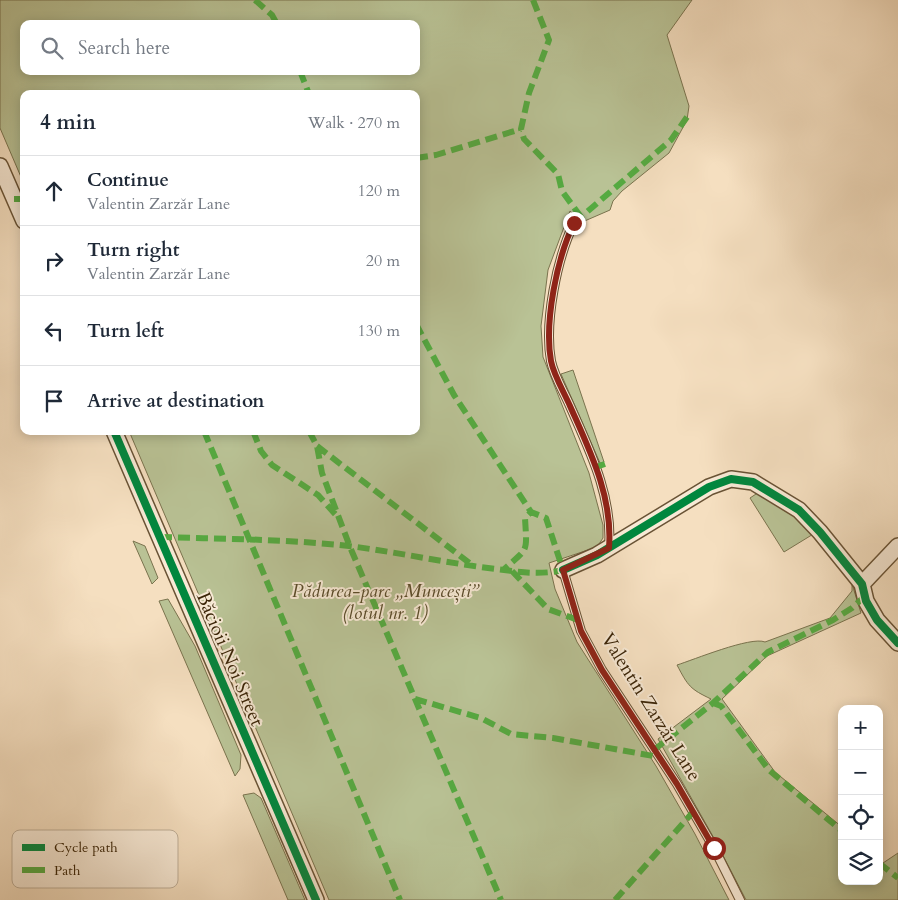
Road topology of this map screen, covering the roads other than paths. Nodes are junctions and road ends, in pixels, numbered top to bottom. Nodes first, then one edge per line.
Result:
1 (0, 166) edge
2 (4, 184) edge
3 (20, 214) edge
4 (574, 223) dead end
5 (116, 435) edge
6 (898, 546) edge
7 (609, 548) junction
8 (563, 570) joint
9 (862, 584) junction
10 (898, 643) edge
11 (316, 900) edge
12 (740, 900) edge

1 - 2 street
2 - 3 street
4 - 7 lane
5 - 11 street, Băcioii Noi Street
6 - 9 street
7 - 8 street, Valentin Zarzăr Lane
7 - 9 street, Valentin Zarzăr Lane
8 - 12 lane, Valentin Zarzăr Lane
9 - 10 street, Valentin Zarzăr Lane

